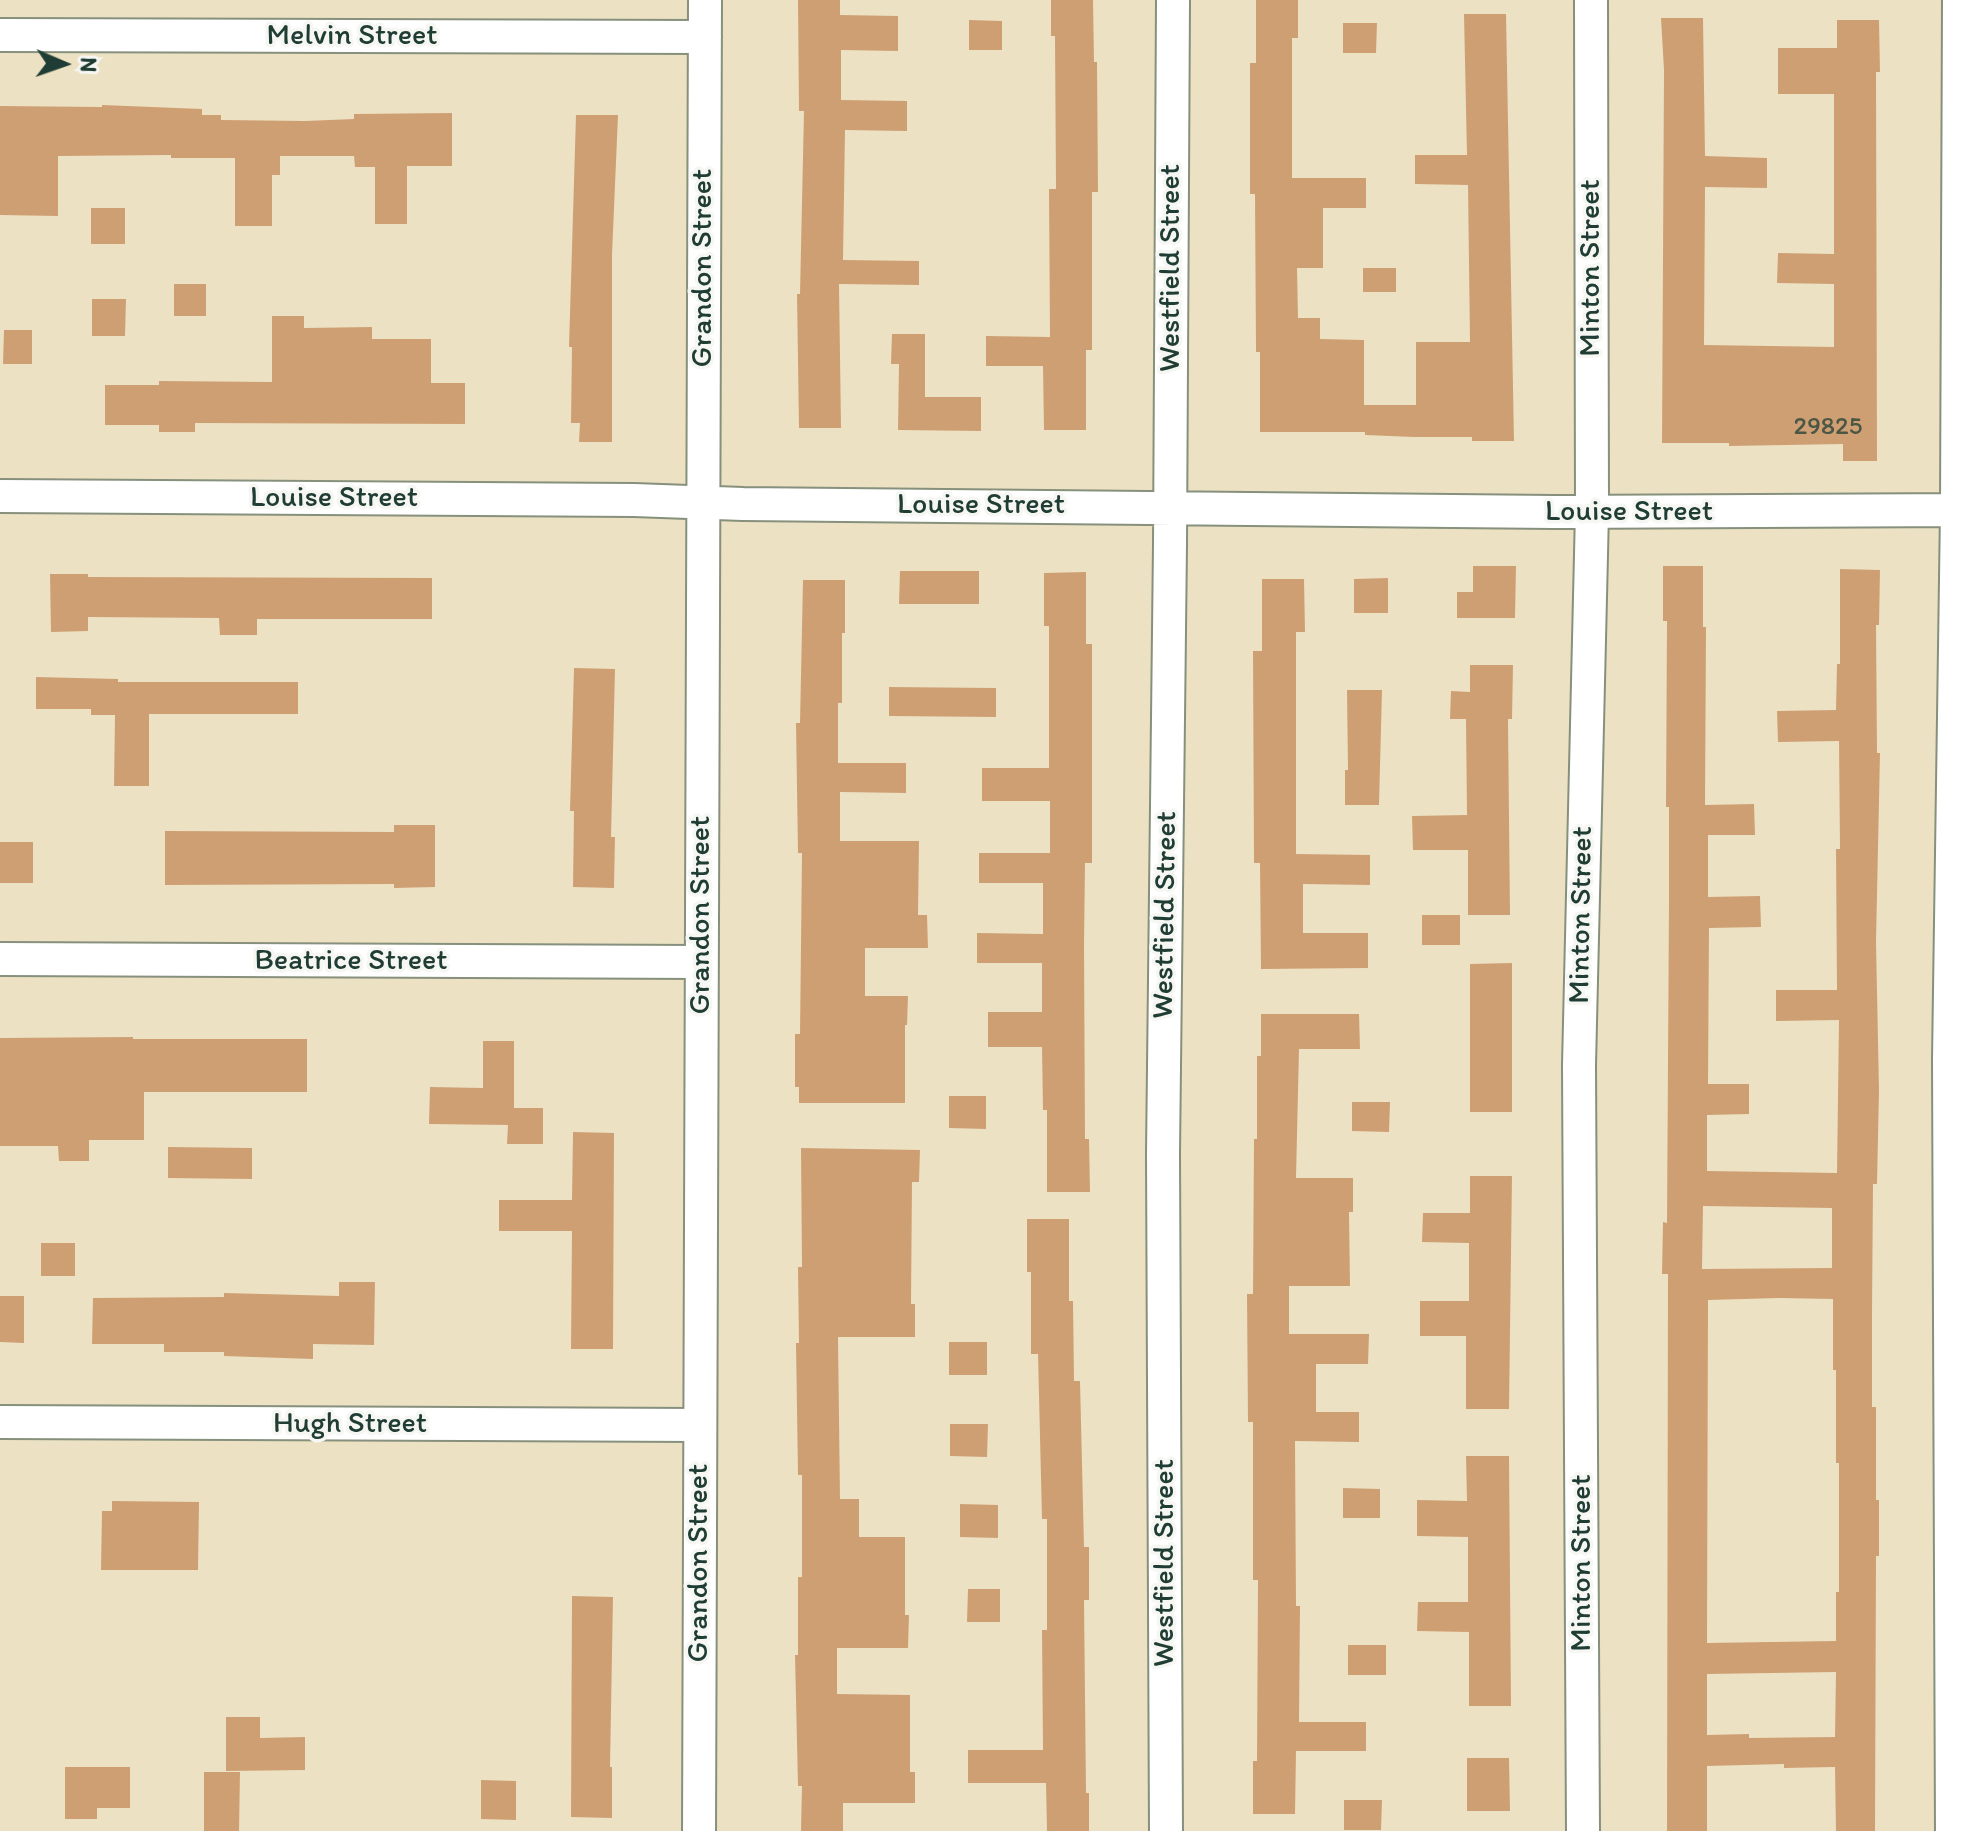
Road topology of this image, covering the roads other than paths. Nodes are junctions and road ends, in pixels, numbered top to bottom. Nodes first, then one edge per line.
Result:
1 (705, 0) edge
2 (1173, 0) edge
3 (1591, 0) edge
4 (1959, 0) edge
5 (0, 35) edge
6 (705, 37) junction
7 (0, 496) edge
8 (703, 502) junction
9 (1171, 507) junction
10 (1960, 510) edge
11 (1592, 512) junction
12 (0, 959) edge
13 (701, 962) junction
14 (0, 1422) edge
15 (699, 1425) junction
16 (699, 1831) edge
17 (1166, 1831) edge
18 (1583, 1831) edge
19 (1952, 1831) edge

1 - 6 street, Grandon Street
2 - 9 street, Westfield Street
3 - 11 street, Minton Street
4 - 10 street
5 - 6 street, Melvin Street
6 - 8 street, Grandon Street
7 - 8 street, Louise Street
8 - 9 street, Louise Street
8 - 13 street, Grandon Street
9 - 11 street, Louise Street
9 - 17 street, Westfield Street
10 - 11 street, Louise Street
10 - 19 street
11 - 18 street, Minton Street
12 - 13 street, Beatrice Street
13 - 15 street, Grandon Street
14 - 15 street, Hugh Street
15 - 16 street, Grandon Street

